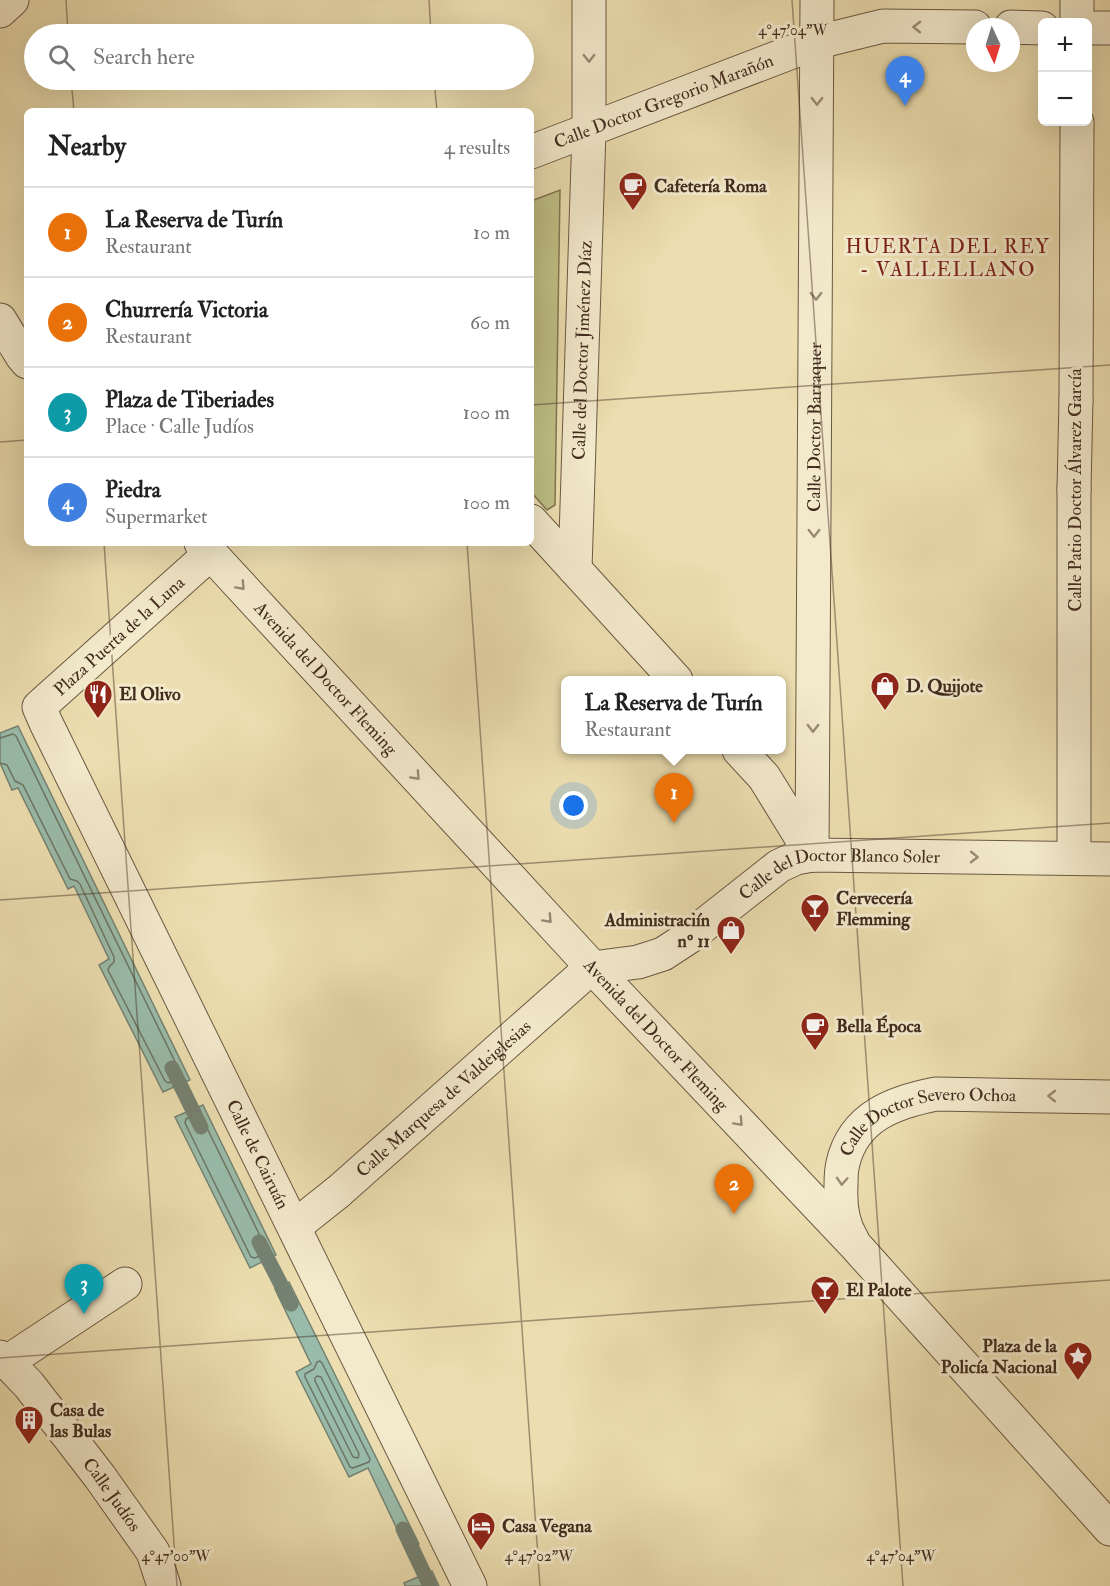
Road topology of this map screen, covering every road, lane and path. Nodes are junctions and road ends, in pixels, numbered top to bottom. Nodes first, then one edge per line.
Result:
1 (12, 0) edge
2 (589, 0) edge
3 (817, 0) edge
4 (1077, 0) edge
5 (0, 11) edge
6 (1077, 18) edge
7 (966, 27) edge
8 (1020, 27) edge
9 (1038, 28) edge
10 (1092, 28) edge
11 (1110, 28) edge
12 (818, 42) junction
13 (1077, 126) edge
14 (589, 131) junction
15 (534, 151) edge
16 (10, 325) edge
17 (24, 358) edge
18 (534, 524) edge
19 (206, 548) edge
20 (575, 569) junction
21 (671, 676) edge
22 (46, 723) joint
23 (743, 754) edge
24 (812, 855) junction
25 (1074, 858) junction
26 (1110, 859) edge
27 (592, 967) junction
28 (1110, 1097) edge
29 (294, 1227) junction
30 (855, 1245) junction
31 (125, 1284) dead end
32 (4, 1360) edge
33 (1110, 1529) edge
34 (164, 1586) edge
35 (470, 1586) edge

1 - 5 street
2 -> 14 street
3 - 12 street, Calle Doctor Barraquer
4 - 6 street
7 -> 12 street, Calle Doctor Gregorio Marañón
8 - 9 street
10 - 11 street
12 - 14 street, Calle Doctor Gregorio Marañón
12 -> 24 street, Calle Doctor Barraquer
13 - 25 street, Calle Patio Doctor Álvarez García
14 - 15 street, Calle Doctor Gregorio Marañón
14 - 20 street, Calle del Doctor Jiménez Díaz
16 - 17 street
18 - 20 street
19 - 22 street, Plaza Puerta de la Luna
19 -> 27 street, Avenida del Doctor Fleming
20 - 21 street
22 - 29 street, Calle de Cairuán
23 - 24 street
24 -> 25 street, Calle del Doctor Blanco Soler
24 - 27 street, Calle del Doctor Blanco Soler
25 - 26 street, Calle del Doctor Blanco Soler
27 - 29 street, Calle Marquesa de Valdeiglesias
27 -> 30 street, Avenida del Doctor Fleming
28 -> 30 street, Calle Doctor Severo Ochoa
29 - 35 street, Calle de Cairuán
30 - 33 street, Avenida del Doctor Fleming
31 - 32 street
32 - 34 street, Calle Judíos

